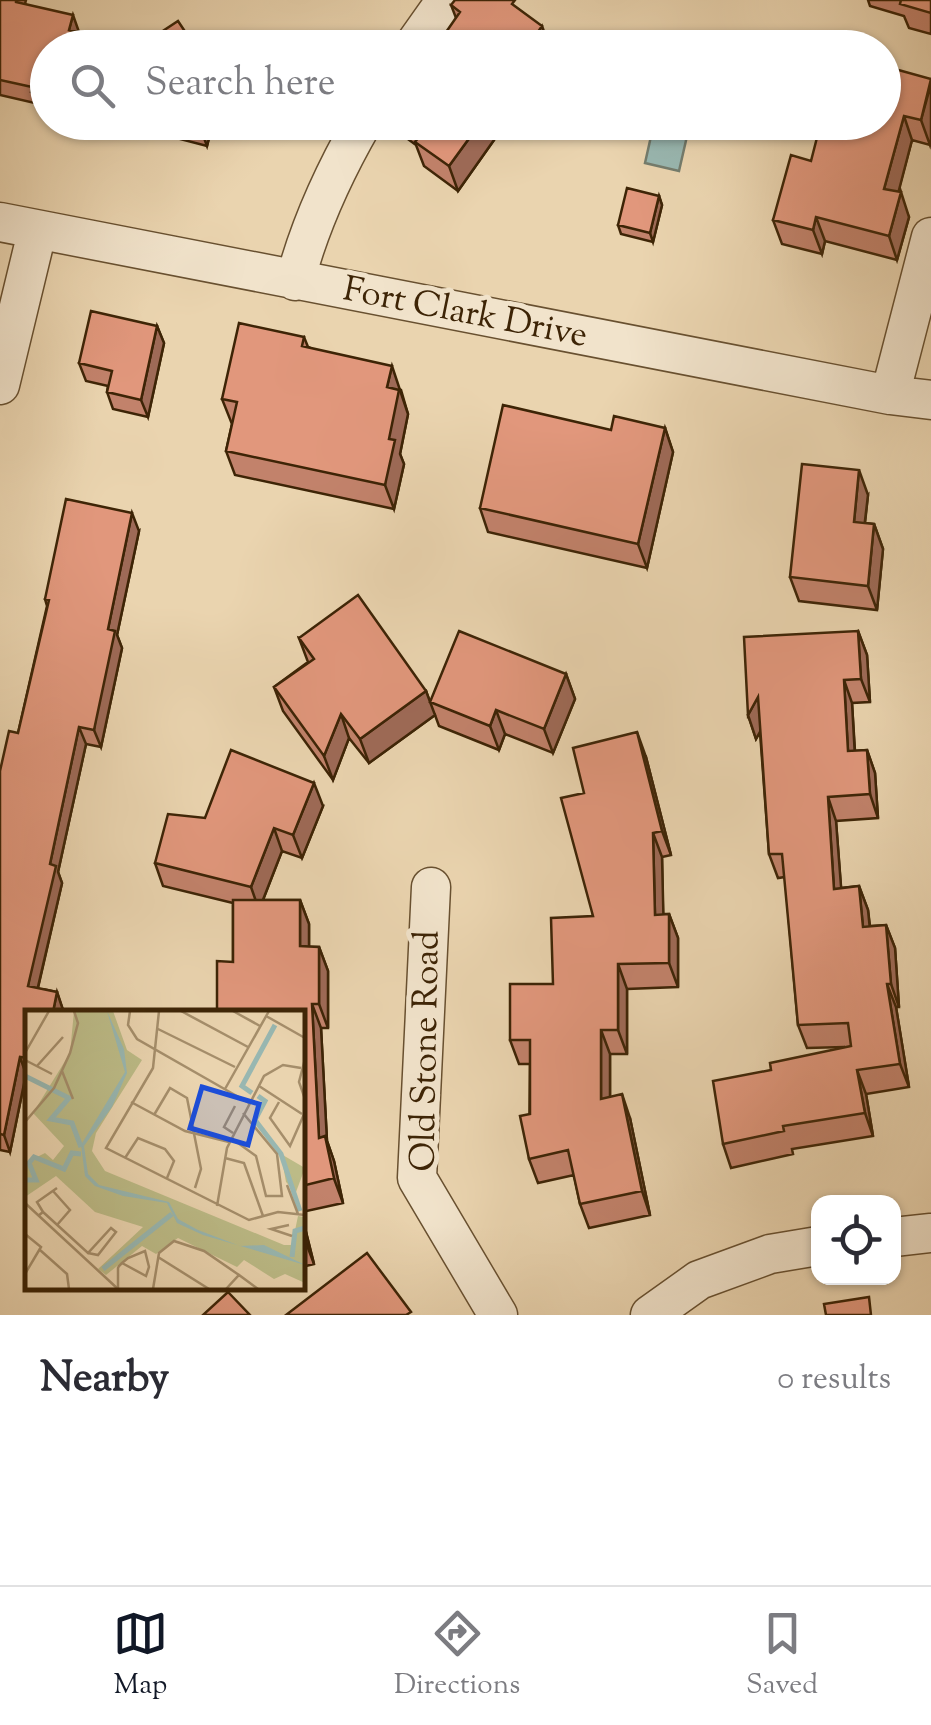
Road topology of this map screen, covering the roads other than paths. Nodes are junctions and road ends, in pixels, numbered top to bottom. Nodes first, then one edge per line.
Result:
1 (446, 0) edge
2 (425, 30) edge
3 (353, 140) edge
4 (0, 222) edge
5 (38, 232) junction
6 (931, 236) edge
7 (295, 282) junction
8 (0, 385) edge
9 (890, 396) junction
10 (931, 400) edge
11 (431, 887) dead end
12 (931, 1233) edge
13 (901, 1236) edge
14 (811, 1247) edge
15 (498, 1315) edge
16 (650, 1315) edge

1 - 2 street
3 - 7 street
4 - 5 street, Fort Clark Drive
5 - 7 street, Fort Clark Drive
5 - 8 street
6 - 9 street
7 - 9 street, Fort Clark Drive
9 - 10 street, Fort Clark Drive
11 - 15 street, Old Stone Road
12 - 13 street
14 - 16 street

